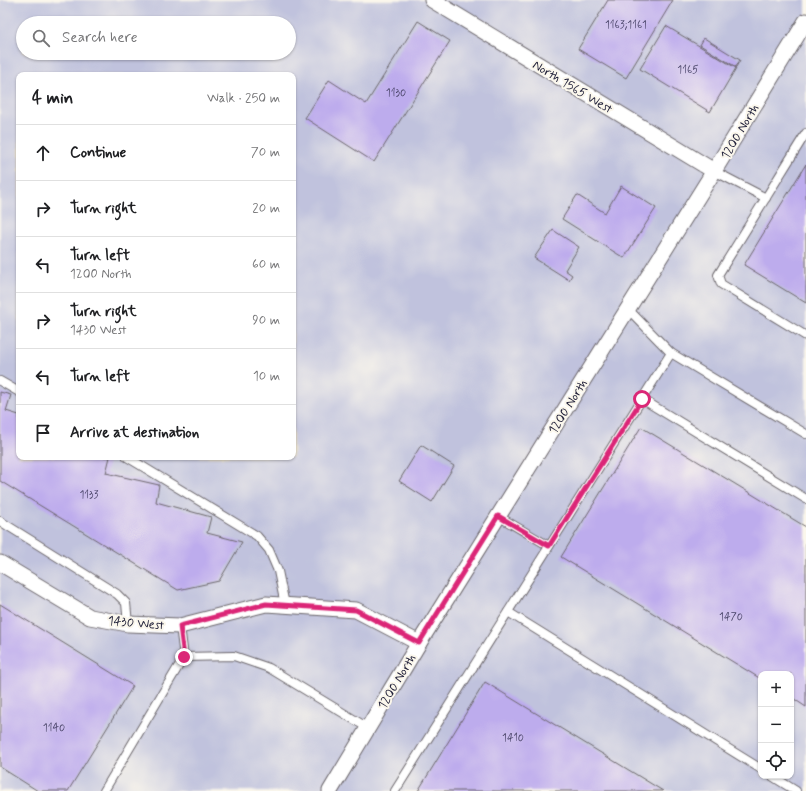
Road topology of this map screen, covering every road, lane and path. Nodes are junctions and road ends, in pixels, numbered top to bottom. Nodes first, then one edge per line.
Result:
1 (432, 0) edge
2 (806, 22) edge
3 (802, 39) edge
4 (806, 134) edge
5 (714, 171) junction
6 (766, 198) junction
7 (628, 309) junction
8 (806, 336) edge
9 (670, 353) junction
10 (0, 381) edge
11 (16, 390) edge
12 (642, 399) junction
13 (806, 434) edge
14 (132, 460) edge
15 (806, 499) edge
16 (498, 516) junction
17 (0, 521) edge
18 (549, 546) junction
19 (0, 564) edge
20 (285, 605) junction
21 (508, 612) junction
22 (128, 624) junction
23 (180, 626) junction
24 (419, 643) junction
25 (184, 657) junction
26 (368, 728) junction
27 (758, 767) edge
28 (777, 779) edge
29 (104, 791) edge
30 (330, 791) edge
31 (395, 791) edge
32 (796, 791) edge

1 - 5 street, North 1565 West
2 - 3 street, 1200 North
3 - 5 street, 1200 North
4 - 6 lane
5 - 6 lane
5 - 7 street, 1200 North
6 - 8 lane
7 - 9 lane
7 - 16 street, 1200 North
9 - 12 lane
9 - 13 lane
10 - 11 lane
12 - 15 lane
12 - 18 lane
14 - 20 lane
16 - 18 lane
16 - 24 street, 1200 North
17 - 22 lane
18 - 21 lane
19 - 22 street, 1430 West
20 - 23 street, 1430 West
20 - 24 street, 1430 West
21 - 27 lane
21 - 31 lane
22 - 23 street, 1430 West
23 - 25 lane
24 - 26 street, 1200 North
25 - 26 lane
25 - 29 lane
26 - 30 street, 1200 North
28 - 32 lane

